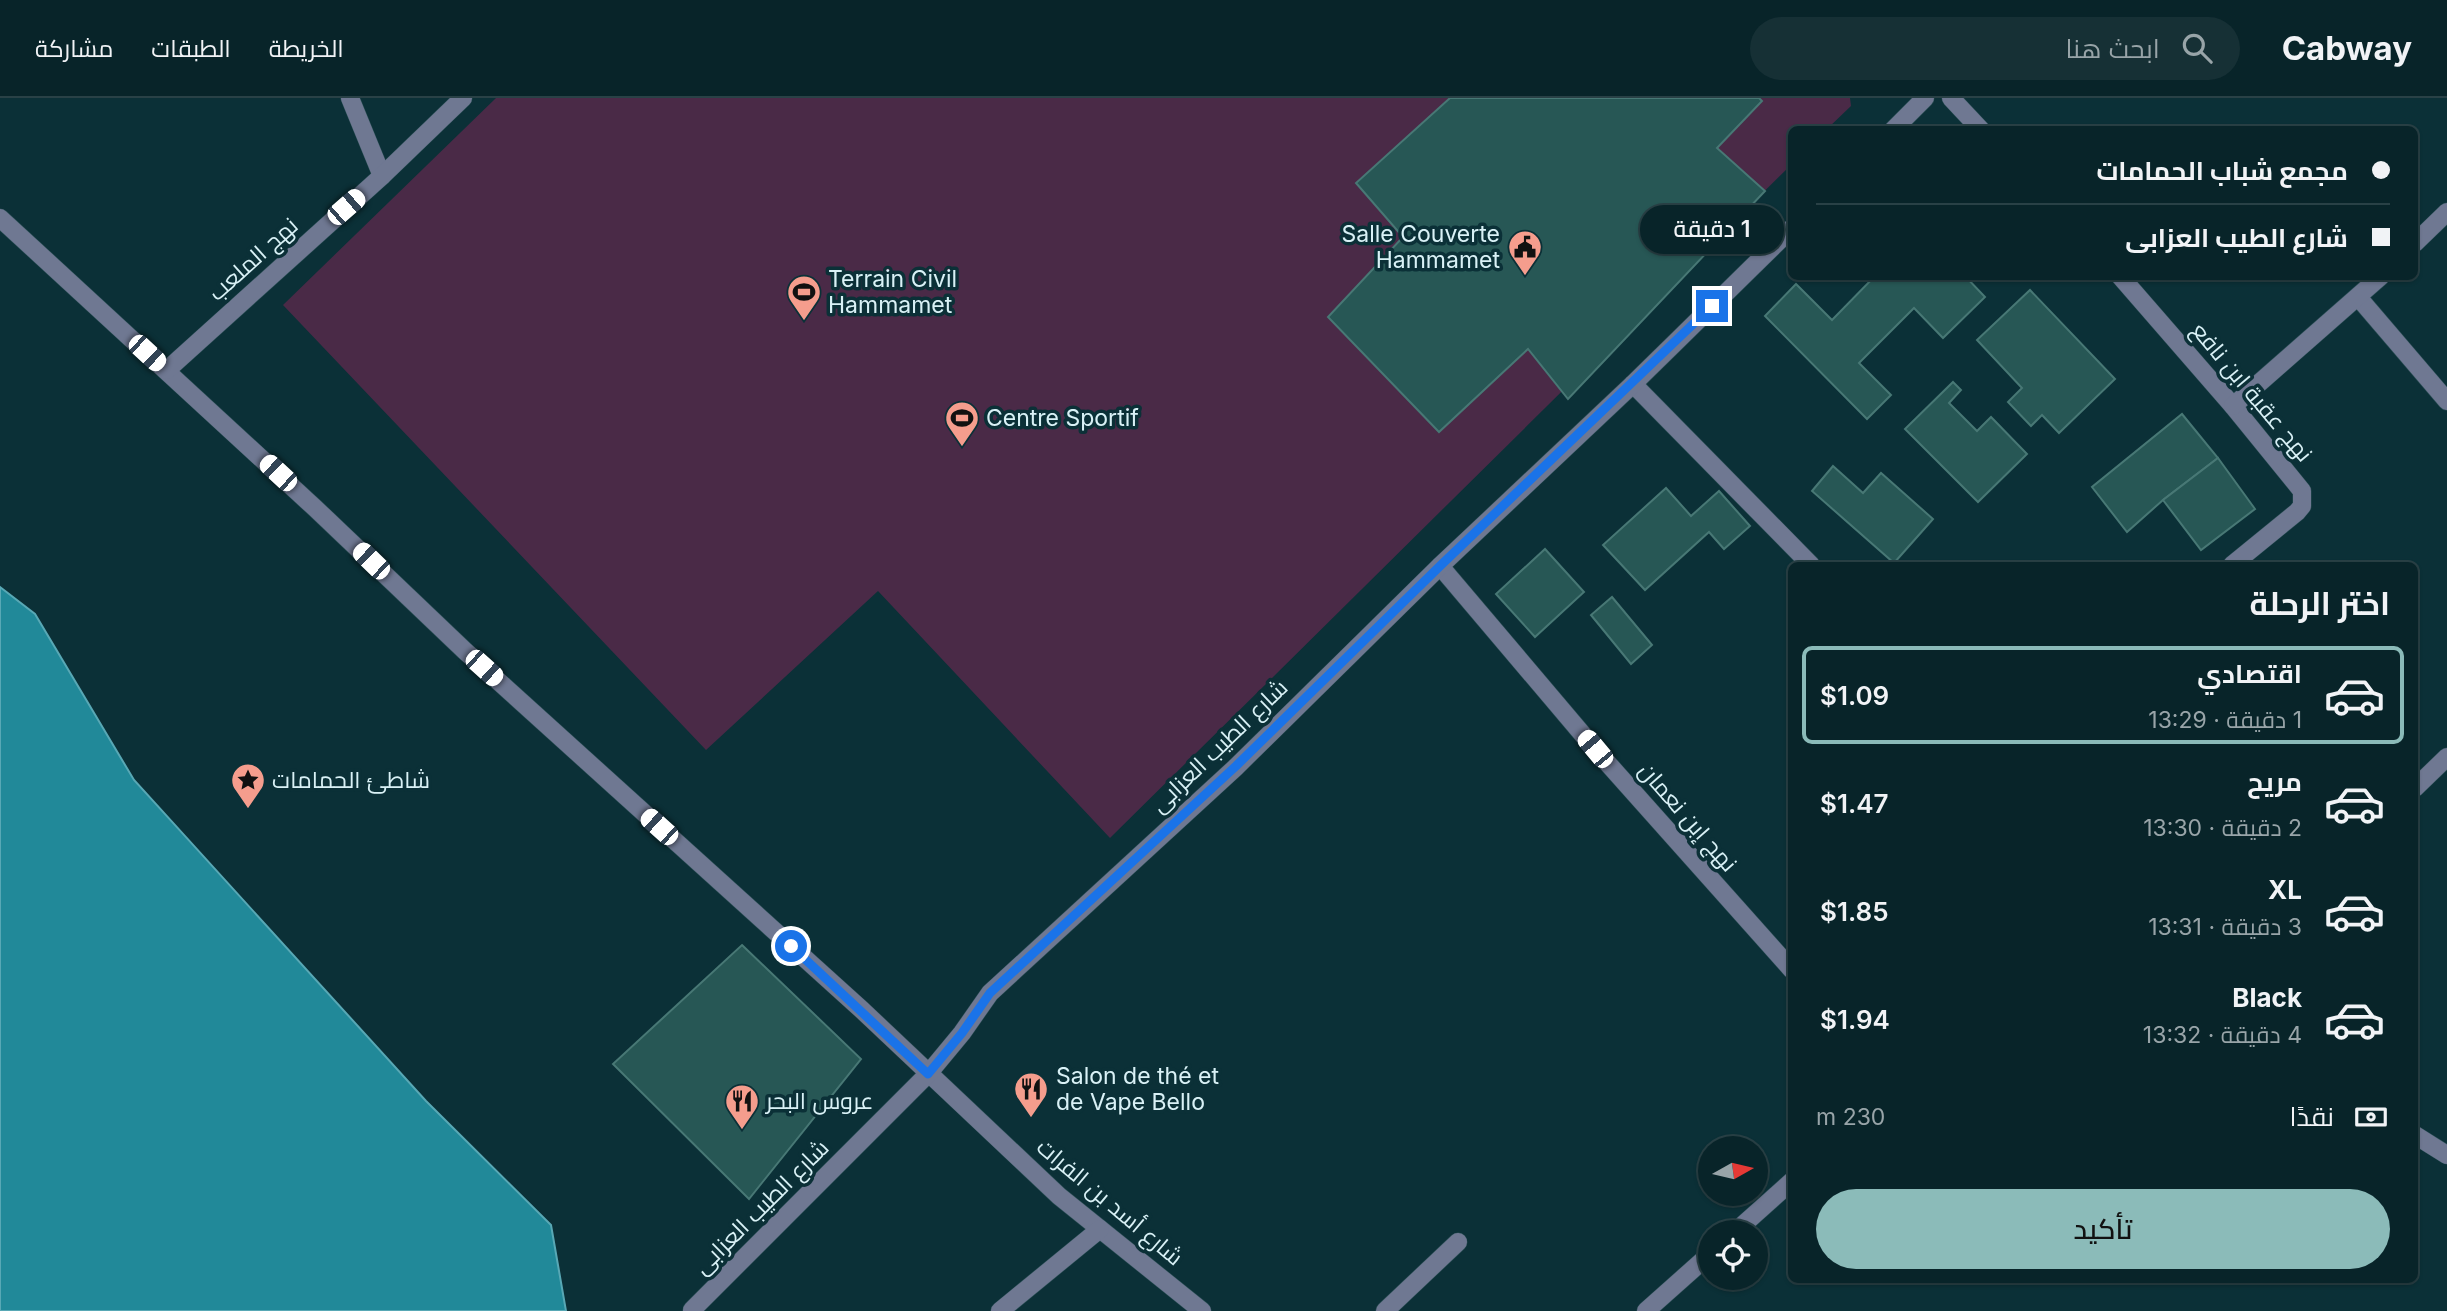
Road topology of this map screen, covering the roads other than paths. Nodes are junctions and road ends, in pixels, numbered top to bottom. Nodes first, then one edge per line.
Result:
1 (350, 98) edge
2 (463, 98) edge
3 (1951, 98) edge
4 (1923, 99) edge
5 (1897, 126) edge
6 (1977, 126) edge
7 (382, 176) junction
8 (2447, 212) edge
9 (0, 218) edge
10 (1788, 232) edge
11 (2418, 240) edge
12 (2123, 280) edge
13 (2377, 280) edge
14 (2358, 297) junction
15 (167, 370) junction
16 (1633, 384) junction
17 (2447, 401) edge
18 (2233, 406) junction
19 (1808, 562) edge
20 (2236, 562) edge
21 (1440, 566) junction
22 (2447, 757) edge
23 (2418, 785) edge
24 (1788, 966) edge
25 (928, 1074) junction
26 (2418, 1137) edge
27 (2447, 1155) edge
28 (1788, 1185) edge
29 (1748, 1220) edge
30 (1100, 1229) junction
31 (1458, 1242) dead end
32 (1698, 1265) edge
33 (692, 1310) edge
34 (1000, 1311) edge
35 (1202, 1311) edge
36 (1385, 1311) edge
37 (1646, 1311) edge

1 - 7 street
2 - 7 street, نهج الملعب
3 - 6 street
4 - 5 street
7 - 15 street, نهج الملعب
8 - 11 street
9 - 15 street, شارع أسد بن الفرات
10 - 16 street, شارع الطيب العزابى
12 - 18 street, نهج عقبة ابن نافع
13 - 14 street
14 - 17 street
14 - 18 street
15 - 25 street, شارع أسد بن الفرات
16 - 19 street
16 - 21 street, شارع الطيب العزابى
18 - 20 street, نهج عقبة ابن نافع
21 - 24 street, نهج إبن نعمان
21 - 25 street, شارع الطيب العزابى
22 - 23 street
25 - 30 street, شارع أسد بن الفرات
25 - 33 street, شارع الطيب العزابى
26 - 27 street
28 - 29 street
30 - 34 street
30 - 35 street, شارع أسد بن الفرات
31 - 36 street
32 - 37 street

